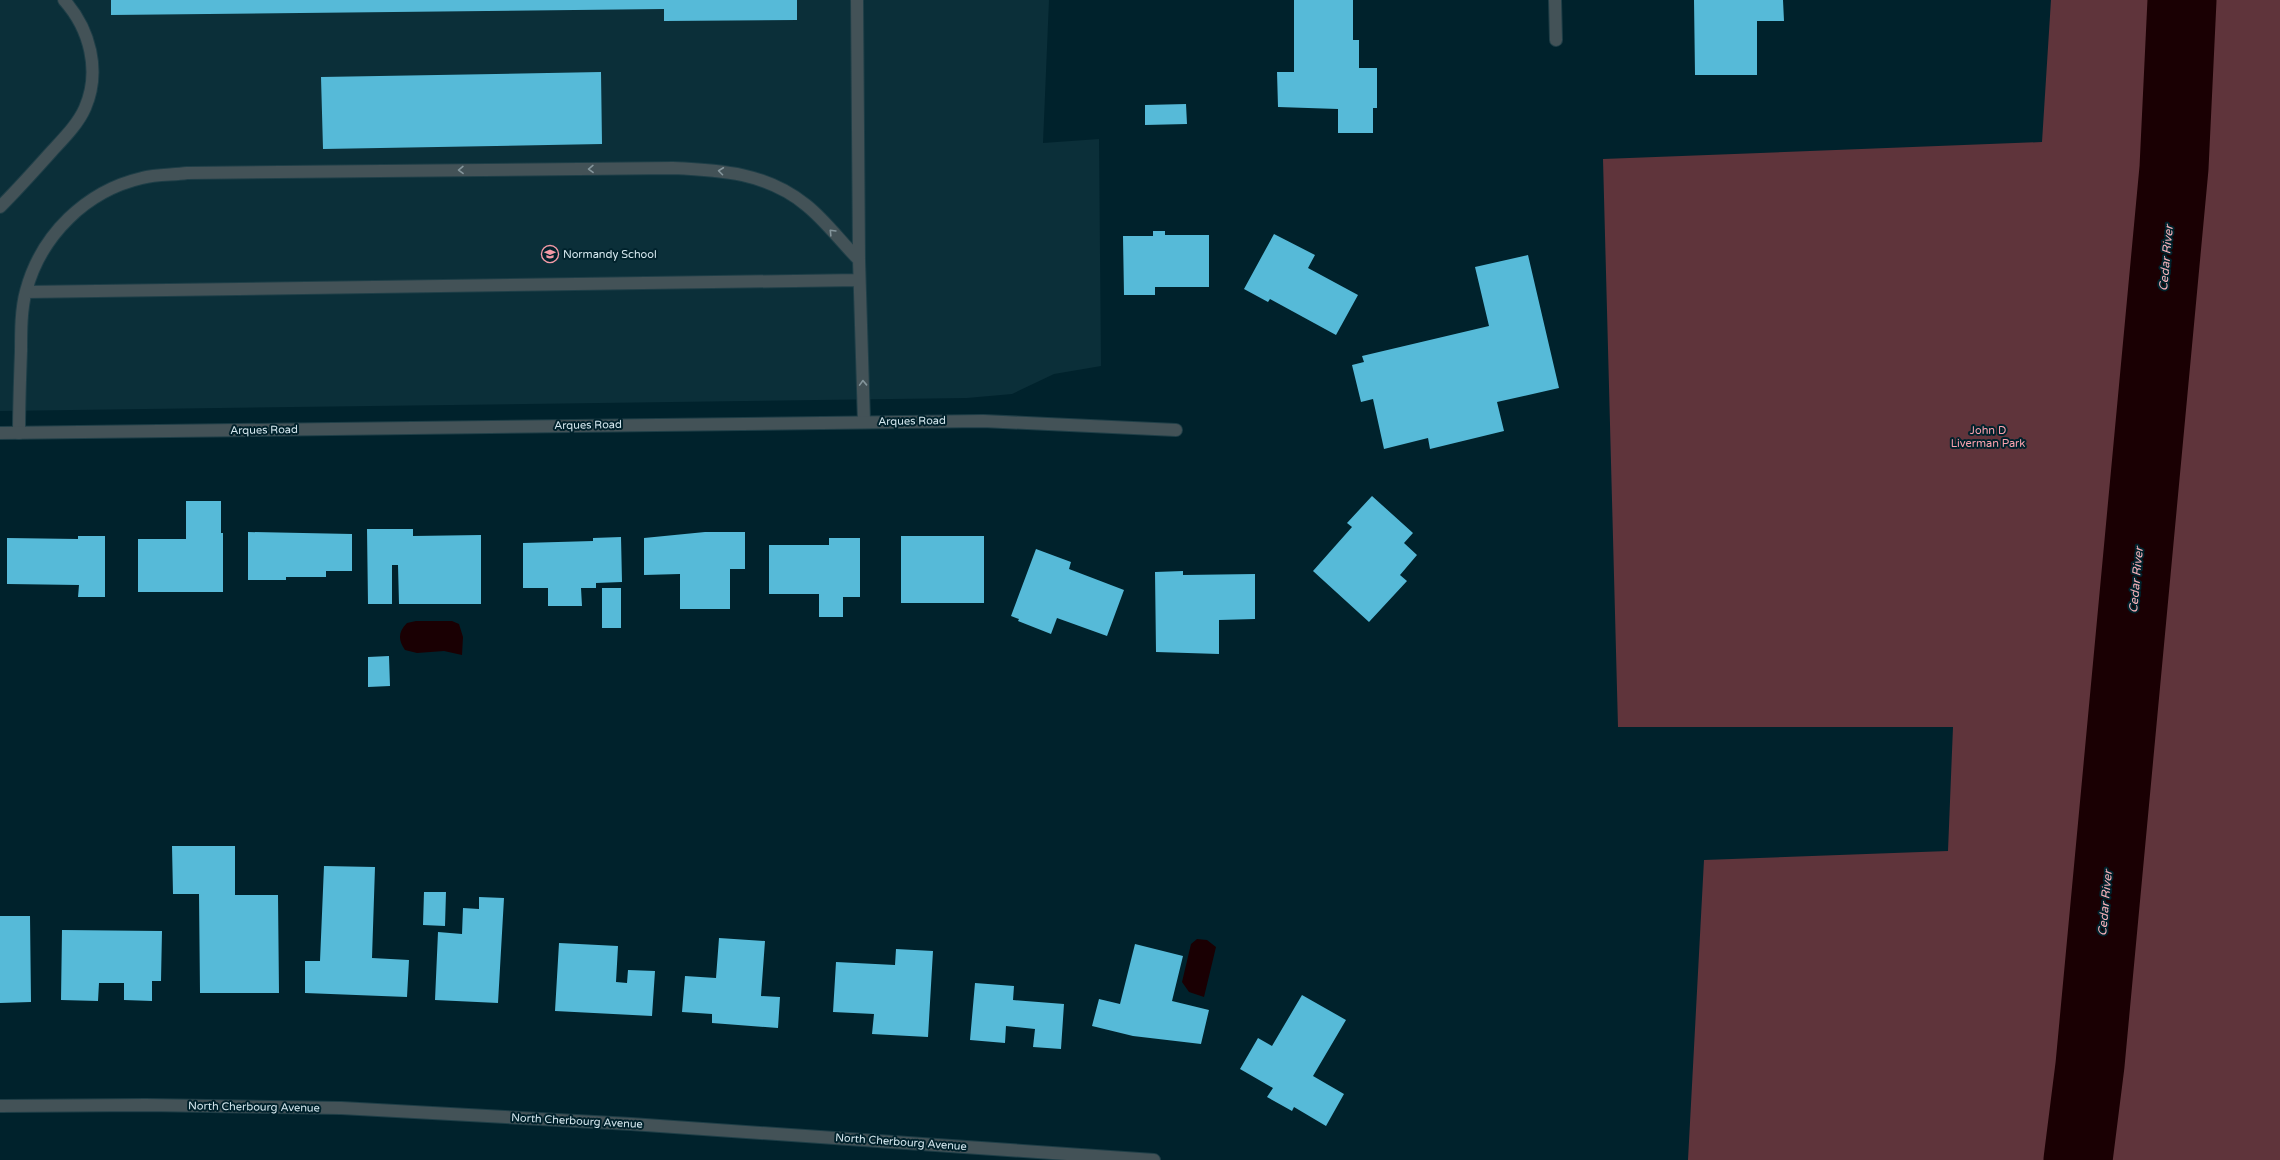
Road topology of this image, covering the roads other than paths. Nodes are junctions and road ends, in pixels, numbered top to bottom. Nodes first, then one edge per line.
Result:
1 (64, 0) edge
2 (857, 0) edge
3 (1555, 0) edge
4 (1556, 40) dead end
5 (0, 207) edge
6 (859, 260) junction
7 (859, 280) junction
8 (26, 292) junction
9 (864, 422) junction
10 (1176, 430) dead end
11 (0, 433) edge
12 (19, 433) junction
13 (0, 1106) edge
14 (1154, 1160) edge

1 - 5 street
2 - 6 street
3 - 4 street
6 - 7 street
6 -> 8 street
7 - 8 street
9 -> 7 street
8 - 12 street
9 - 10 street, Arques Road
9 - 12 street, Arques Road
11 - 12 street, Arques Road
13 - 14 street, North Cherbourg Avenue

